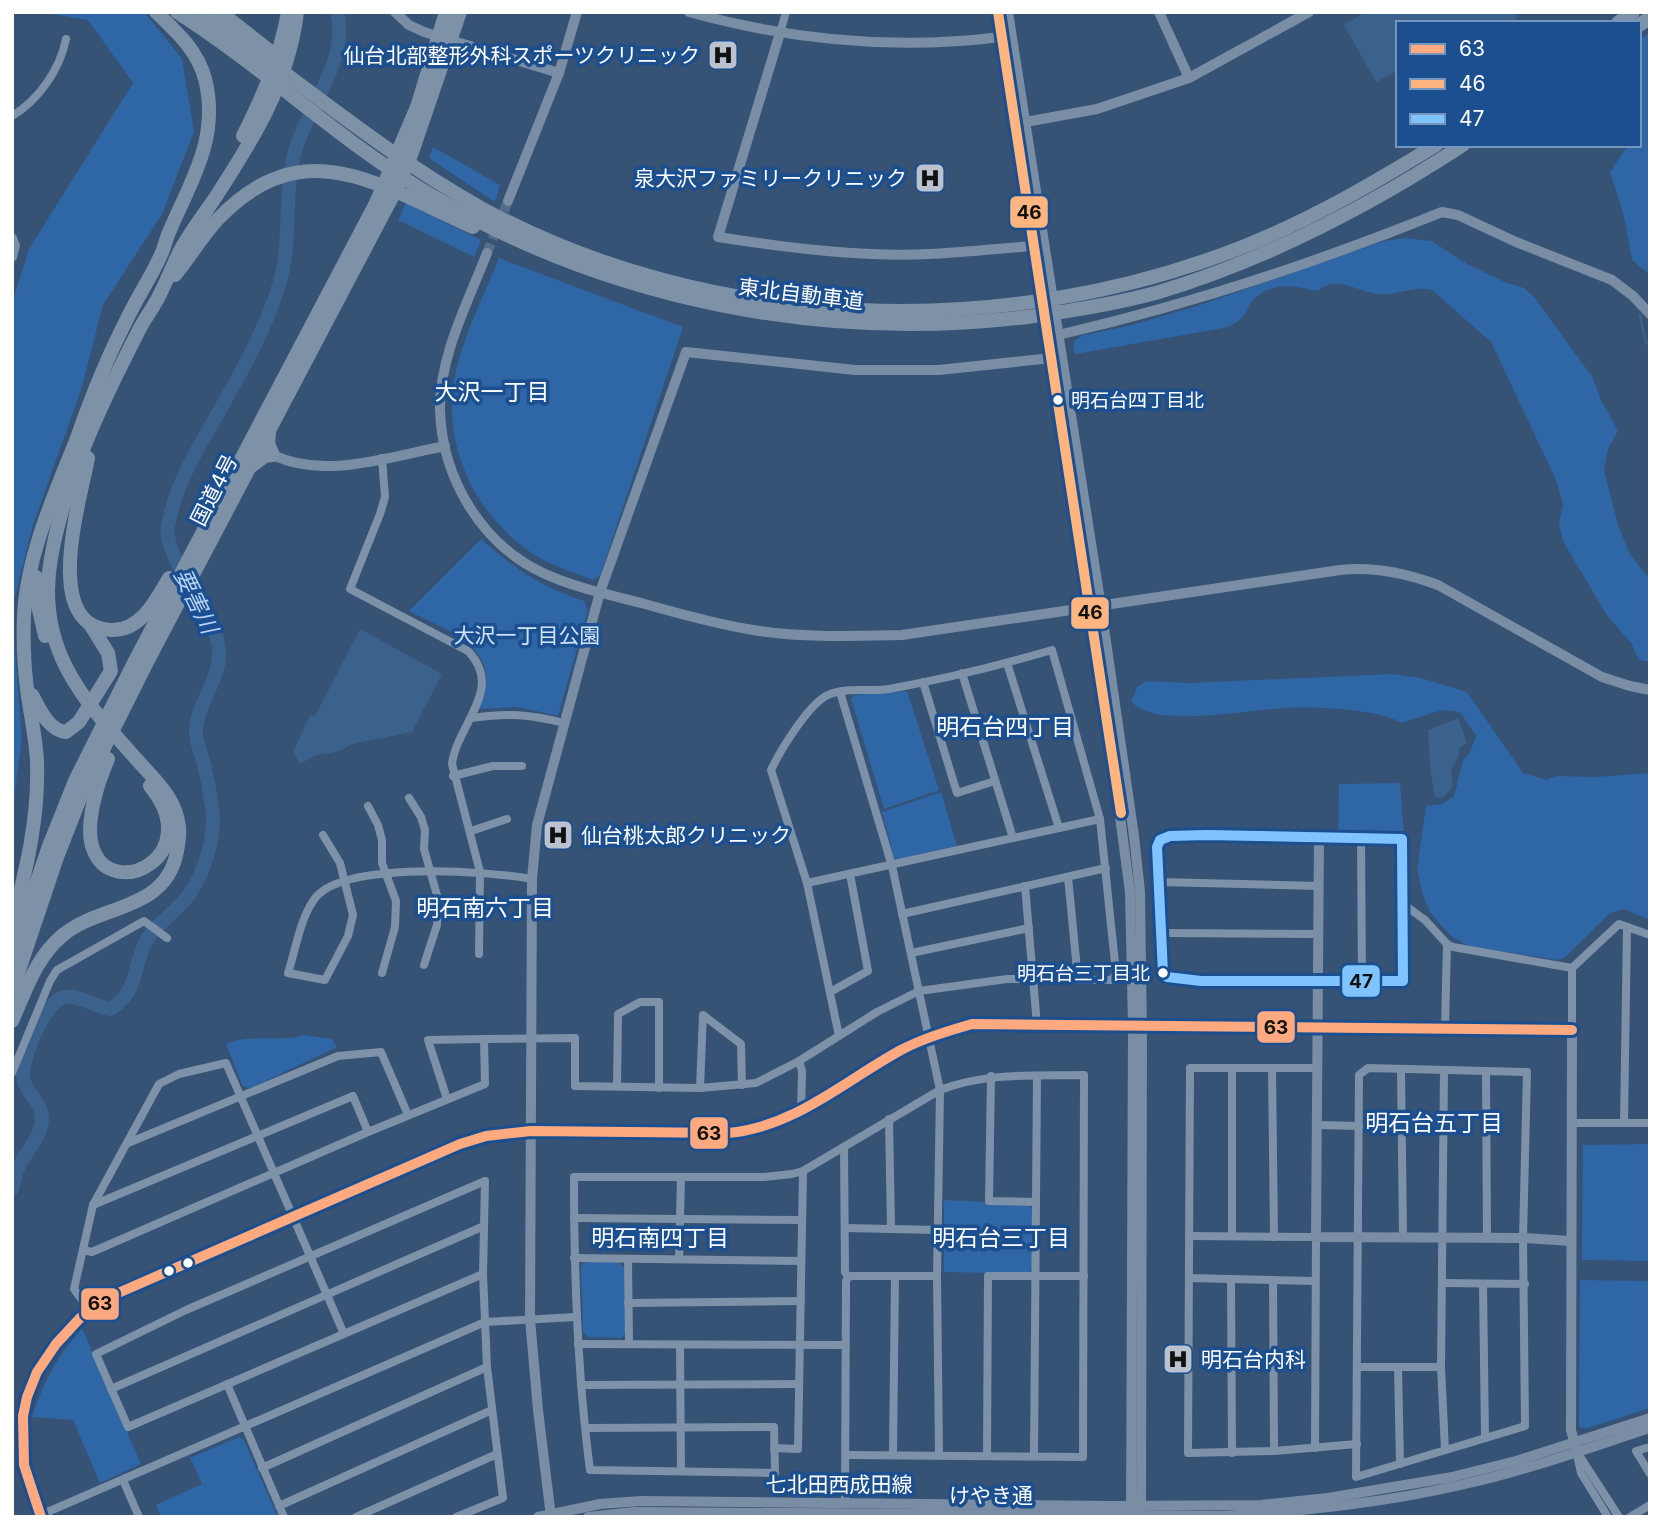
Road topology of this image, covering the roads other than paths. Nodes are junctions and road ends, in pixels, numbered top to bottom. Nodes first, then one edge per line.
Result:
1 (156, 12) edge
2 (177, 12) edge
3 (200, 12) edge
4 (220, 12) edge
5 (288, 12) edge
6 (297, 12) edge
7 (395, 12) edge
8 (446, 12) edge
9 (460, 12) edge
10 (577, 12) edge
11 (689, 12) edge
12 (786, 12) edge
13 (998, 12) edge
14 (1008, 12) edge
15 (1159, 12) edge
16 (1309, 12) edge
17 (727, 17) edge
18 (780, 33) junction
19 (1001, 37) junction
20 (66, 38) dead end
21 (445, 38) junction
22 (266, 61) junction
23 (559, 73) junction
24 (1189, 78) junction
25 (12, 116) edge
26 (1026, 122) junction
27 (1014, 124) junction
28 (1433, 147) edge
29 (1460, 147) edge
30 (430, 194) junction
31 (508, 201) tunnel mouth
32 (12, 238) edge
33 (1033, 246) junction
34 (162, 252) junction
35 (487, 253) tunnel mouth
36 (12, 257) edge
37 (1046, 284) junction
38 (160, 294) junction
39 (1650, 314) edge
40 (1054, 331) junction
41 (1052, 358) junction
42 (95, 422) junction
43 (270, 428) junction
44 (445, 446) junction
45 (273, 455) junction
46 (382, 458) junction
47 (247, 471) junction
48 (46, 519) junction
49 (190, 560) junction
50 (179, 580) junction
51 (600, 592) junction
52 (1095, 608) junction
53 (89, 623) junction
54 (148, 660) junction
55 (1007, 663) junction
56 (962, 673) junction
57 (923, 682) junction
58 (27, 686) junction
59 (1650, 690) edge
60 (839, 692) junction
61 (83, 704) junction
62 (471, 718) junction
63 (564, 723) junction
64 (126, 754) junction
65 (522, 766) dead end
66 (453, 776) junction
67 (995, 781) junction
68 (409, 798) dead end
69 (368, 806) dead end
70 (507, 819) dead end
71 (1100, 819) junction
72 (1059, 828) junction
73 (471, 831) junction
74 (323, 835) dead end
75 (1013, 838) junction
76 (1319, 839) junction
77 (1361, 839) junction
78 (892, 866) junction
79 (1106, 868) junction
80 (430, 871) junction
81 (480, 872) junction
82 (849, 874) junction
83 (386, 875) junction
84 (1068, 877) junction
85 (532, 879) junction
86 (344, 880) junction
87 (807, 883) junction
88 (1159, 883) junction
89 (1025, 886) junction
90 (1318, 886) junction
91 (1403, 904) junction
92 (902, 914) junction
93 (12, 924) edge
94 (1627, 927) junction
95 (1029, 928) junction
96 (1161, 933) junction
97 (1318, 934) junction
98 (1650, 935) edge
99 (164, 936) dead end
100 (1447, 944) junction
101 (911, 953) junction
102 (478, 954) dead end
103 (12, 955) edge
104 (424, 965) dead end
105 (1572, 968) junction
106 (382, 973) dead end
107 (1034, 979) junction
108 (1078, 980) junction
109 (1318, 981) junction
110 (1362, 982) junction
111 (12, 991) edge
112 (919, 991) junction
113 (830, 992) junction
114 (12, 1021) edge
115 (1037, 1026) junction
116 (1138, 1026) junction
117 (1318, 1026) junction
118 (1445, 1028) junction
119 (1572, 1030) junction
120 (839, 1036) junction
121 (929, 1037) junction
122 (484, 1039) junction
123 (531, 1039) junction
124 (799, 1060) junction
125 (1233, 1068) junction
126 (1272, 1068) junction
127 (1317, 1068) junction
128 (1401, 1069) junction
129 (1444, 1070) junction
130 (1486, 1071) junction
131 (12, 1073) edge
132 (991, 1076) junction
133 (1037, 1076) junction
134 (742, 1085) junction
135 (617, 1086) junction
136 (659, 1088) junction
137 (700, 1088) junction
138 (940, 1090) junction
139 (241, 1096) junction
140 (447, 1099) junction
141 (801, 1112) junction
142 (408, 1115) junction
143 (889, 1119) junction
144 (1572, 1123) junction
145 (1624, 1123) junction
146 (1650, 1123) edge
147 (1317, 1125) junction
148 (1359, 1126) junction
149 (531, 1131) junction
150 (368, 1132) junction
151 (258, 1137) junction
152 (128, 1143) junction
153 (844, 1147) junction
154 (803, 1171) junction
155 (274, 1173) junction
156 (681, 1177) junction
157 (1036, 1202) junction
158 (93, 1205) junction
159 (293, 1217) junction
160 (574, 1218) junction
161 (680, 1219) junction
162 (802, 1220) junction
163 (484, 1226) junction
164 (846, 1228) junction
165 (891, 1229) junction
166 (937, 1230) junction
167 (1189, 1236) junction
168 (1232, 1236) junction
169 (1274, 1237) junction
170 (1316, 1237) junction
171 (1357, 1237) junction
172 (1403, 1238) junction
173 (1442, 1238) junction
174 (1487, 1238) junction
175 (1523, 1238) junction
176 (1571, 1241) junction
177 (83, 1250) junction
178 (310, 1257) junction
179 (574, 1258) junction
180 (628, 1259) junction
181 (679, 1259) junction
182 (801, 1261) junction
183 (483, 1274) junction
184 (937, 1276) junction
185 (1035, 1276) junction
186 (1084, 1276) junction
187 (848, 1277) junction
188 (895, 1277) junction
189 (1189, 1278) junction
190 (1231, 1279) junction
191 (1273, 1280) junction
192 (1315, 1281) junction
193 (1442, 1283) junction
194 (1483, 1284) junction
195 (1525, 1284) junction
196 (327, 1295) junction
197 (801, 1301) junction
198 (628, 1303) junction
199 (89, 1310) junction
200 (576, 1317) junction
201 (530, 1319) junction
202 (485, 1322) junction
203 (344, 1334) junction
204 (578, 1344) junction
205 (629, 1344) junction
206 (800, 1344) junction
207 (680, 1345) junction
208 (845, 1345) junction
209 (487, 1367) junction
210 (1357, 1367) junction
211 (1398, 1367) junction
212 (1441, 1367) junction
213 (227, 1384) junction
214 (799, 1384) junction
215 (581, 1385) junction
216 (680, 1385) junction
217 (111, 1389) junction
218 (492, 1410) junction
219 (1650, 1418) edge
220 (244, 1427) junction
221 (584, 1428) junction
222 (680, 1428) junction
223 (1650, 1428) edge
224 (1485, 1437) junction
225 (1357, 1444) junction
226 (1575, 1447) junction
227 (1650, 1447) edge
228 (774, 1448) junction
229 (1315, 1448) junction
230 (1274, 1451) junction
231 (1445, 1451) junction
232 (1233, 1453) junction
233 (497, 1454) junction
234 (893, 1454) junction
235 (846, 1455) junction
236 (939, 1455) junction
237 (987, 1455) junction
238 (1034, 1456) junction
239 (1400, 1464) junction
240 (262, 1468) junction
241 (681, 1471) junction
242 (1650, 1474) edge
243 (123, 1480) junction
244 (1650, 1505) edge
245 (279, 1506) junction
246 (845, 1511) edge
247 (1136, 1512) edge
248 (551, 1515) edge
249 (39, 1516) edge
250 (139, 1517) edge
251 (284, 1517) edge
252 (356, 1517) edge
253 (457, 1517) edge
254 (538, 1517) edge
255 (588, 1517) edge
256 (1608, 1517) edge
257 (1619, 1517) edge
258 (1630, 1517) edge

1 - 34 highway
2 - 22 highway, 東北自動車道
3 - 22 highway, 東北自動車道
4 - 22 highway
5 - 34 highway
6 - 38 highway
7 - 21 street
8 - 21 highway, 国道4号
9 - 21 highway, 国道4号
10 - 23 street
11 - 17 street
12 - 18 street
13 - 19 street
14 - 26 street
15 - 24 street
16 - 24 street
17 - 18 street
18 - 19 street
18 - 33 street
19 - 27 street
20 - 25 street
21 - 23 street
21 - 43 highway, 国道4号
21 - 49 highway, 国道4号
22 - 30 highway, 東北自動車道
22 - 30 highway, 東北自動車道
23 - 31 street
24 - 26 street
26 - 27 street
26 - 37 street
27 - 33 street
28 - 30 highway, 東北自動車道
29 - 30 highway, 東北自動車道
30 - 38 highway
32 - 36 street
33 - 37 street
34 - 48 highway
35 - 44 street
37 - 40 street
38 - 42 highway
39 - 40 street
40 - 41 street
40 - 52 street
41 - 51 street
41 - 52 street
42 - 53 highway
42 - 61 highway
43 - 45 highway
43 - 47 highway, 国道4号
44 - 46 street
44 - 51 street
45 - 46 street
45 - 47 highway
46 - 62 street
47 - 49 highway, 国道4号
48 - 58 highway
48 - 61 highway
49 - 50 highway
49 - 50 highway, 国道4号
50 - 53 highway
50 - 54 highway, 国道4号
50 - 103 highway, 国道4号
51 - 52 street
51 - 63 street
52 - 59 street
52 - 116 street
53 - 58 highway
54 - 64 highway
54 - 111 highway, 国道4号
55 - 56 street
55 - 71 street
55 - 72 street
56 - 57 street
56 - 67 street
57 - 60 street
57 - 67 street
58 - 93 highway
60 - 78 street
60 - 87 street
61 - 64 highway
62 - 63 street
62 - 66 street
63 - 85 street
64 - 114 highway
65 - 66 street
66 - 73 street
67 - 75 street
68 - 80 street
69 - 83 street
70 - 73 street
71 - 72 street
71 - 79 street
72 - 75 street
73 - 81 street
74 - 86 street
75 - 78 street
76 - 77 street
76 - 88 street
76 - 90 street
77 - 91 street
77 - 110 street
78 - 82 street
78 - 92 street
79 - 84 street
79 - 108 street
80 - 81 street
80 - 83 street
80 - 104 street
81 - 85 street
81 - 102 street
82 - 87 street
82 - 113 street
83 - 86 street
83 - 106 street
84 - 89 street
84 - 108 street
85 - 123 street
86 - 86 street
87 - 113 street
88 - 90 street
88 - 96 street
89 - 92 street
89 - 95 street
90 - 97 street
91 - 100 street
91 - 110 street
92 - 101 street
94 - 98 street
94 - 105 street
94 - 145 street
95 - 101 street
95 - 107 street
96 - 97 street
96 - 109 street
97 - 109 street
99 - 131 street
100 - 105 street
100 - 118 street
101 - 112 street
105 - 119 street
107 - 108 street
107 - 112 street
107 - 115 street
109 - 110 street
109 - 117 street
112 - 120 street
112 - 121 street
113 - 120 street
115 - 116 street
115 - 121 street
116 - 117 street
116 - 247 street
117 - 118 street
117 - 127 street
118 - 119 street
119 - 144 street
120 - 124 street
121 - 138 street
121 - 141 street
122 - 123 street
122 - 140 street
122 - 140 street
123 - 135 street
123 - 149 street
124 - 134 street
124 - 141 street
125 - 126 street
125 - 167 street
125 - 168 street
126 - 127 street
126 - 169 street
127 - 147 street
128 - 129 street
128 - 148 street
128 - 172 street
129 - 130 street
129 - 173 street
130 - 174 street
130 - 175 street
132 - 133 street
132 - 138 street
132 - 157 street
133 - 157 street
133 - 186 street
134 - 137 street
134 - 137 street
135 - 136 street
135 - 136 street
136 - 137 street
138 - 143 street
138 - 166 street
139 - 142 street
139 - 151 street
139 - 152 street
139 - 152 street
140 - 142 street
141 - 149 street
142 - 150 street
143 - 153 street
143 - 165 street
144 - 145 street
144 - 176 street
145 - 146 street
147 - 148 street
147 - 170 street
148 - 171 street
149 - 159 street
149 - 201 street
150 - 151 street
150 - 155 street
151 - 155 street
151 - 158 street
152 - 158 street
153 - 154 street
153 - 164 street
154 - 156 street
154 - 162 street
155 - 159 street
155 - 177 street
156 - 160 street
156 - 161 street
157 - 185 street
158 - 177 street
159 - 178 street
159 - 199 street
160 - 161 street
160 - 179 street
161 - 162 street
161 - 181 street
162 - 182 street
163 - 178 street
163 - 183 street
163 - 196 street
164 - 165 street
164 - 187 street
165 - 166 street
166 - 184 street
167 - 168 street
167 - 189 street
168 - 169 street
169 - 170 street
170 - 171 street
170 - 192 street
171 - 172 street
171 - 210 street
172 - 173 street
173 - 174 street
173 - 193 street
174 - 175 street
175 - 176 street
175 - 195 street
176 - 226 street
177 - 199 street
178 - 196 street
178 - 217 street
179 - 180 street
179 - 200 street
180 - 181 street
180 - 198 street
181 - 182 street
182 - 197 street
183 - 202 street
183 - 203 street
184 - 188 street
184 - 236 street
185 - 186 street
185 - 237 street
185 - 238 street
186 - 238 street
187 - 188 street
187 - 208 street
188 - 234 street
189 - 190 street
189 - 232 street
190 - 191 street
190 - 232 street
191 - 192 street
191 - 230 street
192 - 229 street
193 - 194 street
193 - 212 street
194 - 195 street
194 - 224 street
195 - 224 street
196 - 203 street
196 - 217 street
197 - 198 street
197 - 206 street
198 - 205 street
199 - 249 street
200 - 201 street
200 - 204 street
201 - 202 street
201 - 248 street
202 - 209 street
202 - 220 street
203 - 213 street
204 - 205 street
204 - 215 street
205 - 207 street
206 - 207 street
206 - 208 street
206 - 214 street
207 - 216 street
208 - 235 street
209 - 218 street
209 - 240 street
210 - 211 street
210 - 225 street
211 - 212 street
211 - 239 street
212 - 231 street
213 - 217 street
213 - 220 street
214 - 216 street
214 - 228 street
215 - 216 street
215 - 221 street
216 - 222 street
218 - 233 street
218 - 245 street
219 - 226 street
220 - 240 street
220 - 243 street
221 - 222 street
221 - 241 street
222 - 228 street
222 - 241 street
223 - 226 street
224 - 231 street
225 - 229 street
225 - 239 street
226 - 247 street, 七北田西成田線
226 - 256 street
226 - 257 street
227 - 242 street
228 - 241 street
229 - 230 street
230 - 232 street
231 - 239 street
233 - 252 street
233 - 253 street
234 - 235 street
234 - 236 street
235 - 246 street
236 - 237 street
237 - 238 street
240 - 245 street
243 - 249 street
243 - 250 street
244 - 258 street
245 - 251 street
246 - 247 street, 七北田西成田線
246 - 248 street, 七北田西成田線
246 - 255 street
248 - 254 street, 七北田西成田線

